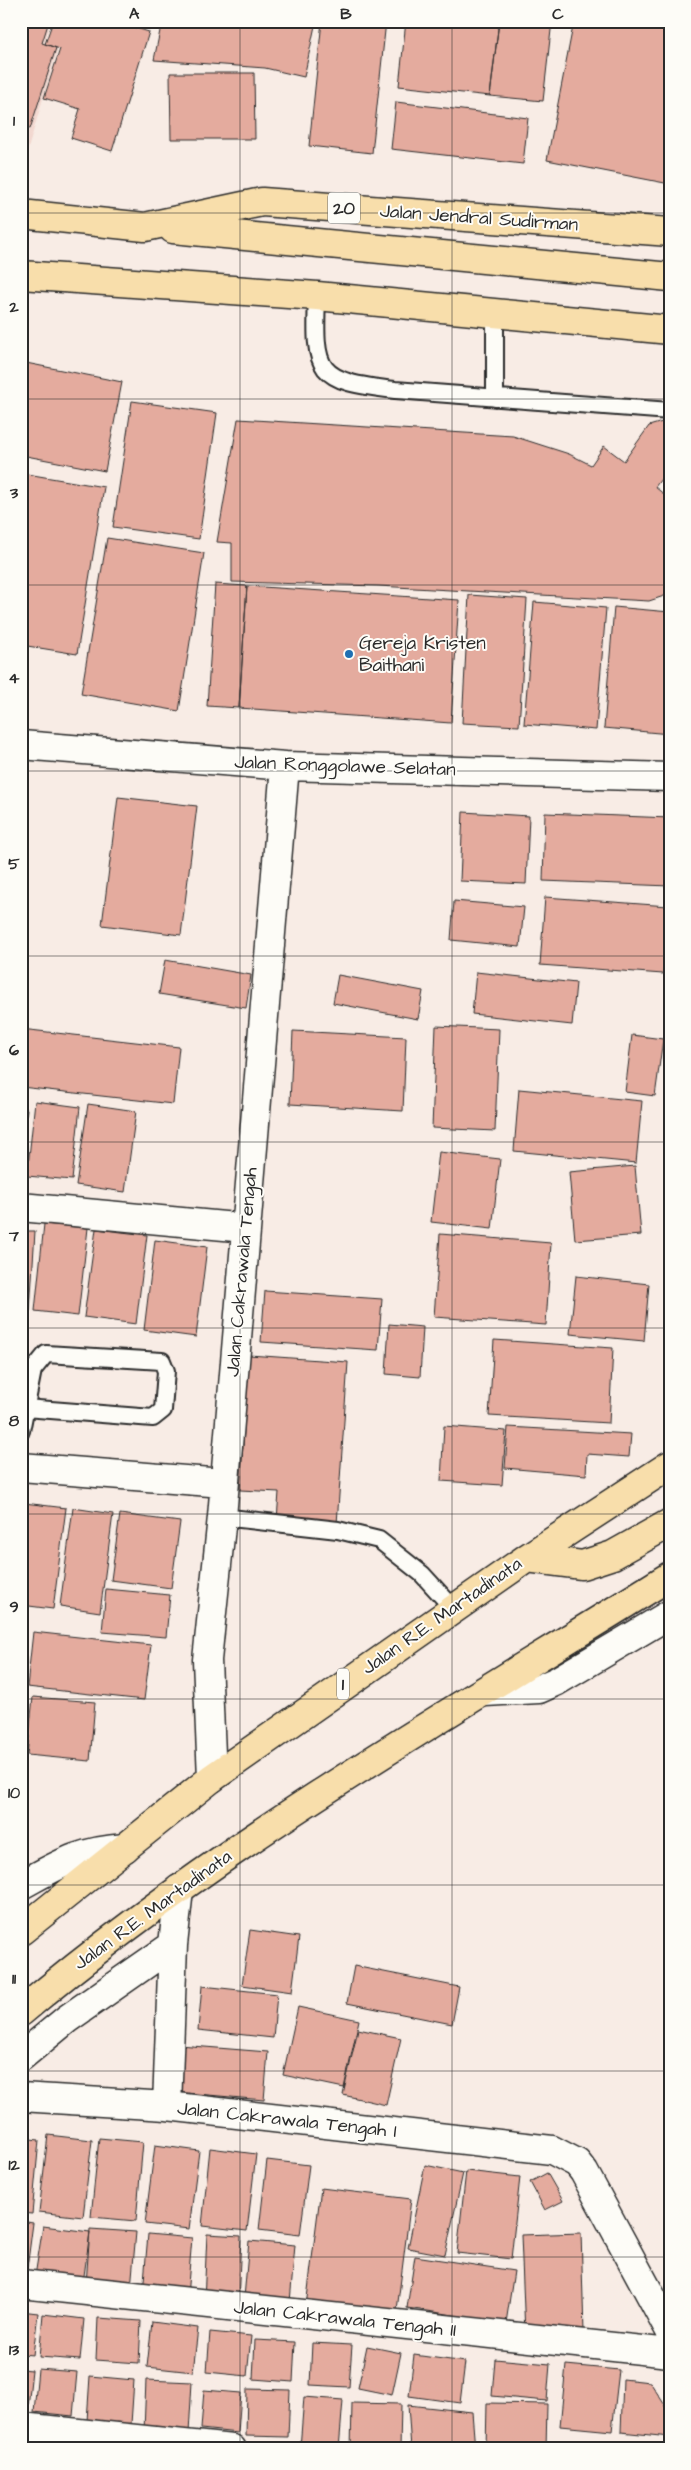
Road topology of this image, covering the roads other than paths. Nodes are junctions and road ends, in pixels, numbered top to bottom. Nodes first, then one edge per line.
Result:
1 (21, 214) edge
2 (145, 227) junction
3 (670, 232) edge
4 (21, 275) edge
5 (670, 276) edge
6 (317, 296) junction
7 (495, 315) junction
8 (670, 330) edge
9 (495, 398) junction
10 (670, 411) edge
11 (21, 745) edge
12 (285, 766) junction
13 (670, 777) edge
14 (21, 1207) edge
15 (246, 1228) junction
16 (25, 1408) junction
17 (21, 1431) edge
18 (670, 1465) edge
19 (21, 1467) edge
20 (223, 1483) junction
21 (222, 1517) junction
22 (670, 1523) edge
23 (527, 1558) junction
24 (670, 1576) edge
25 (453, 1608) junction
26 (670, 1614) edge
27 (485, 1692) junction
28 (212, 1778) junction
29 (125, 1848) junction
30 (21, 1885) edge
31 (179, 1889) junction
32 (26, 1928) edge
33 (172, 1945) junction
34 (21, 2012) edge
35 (21, 2057) edge
36 (21, 2097) edge
37 (167, 2106) junction
38 (21, 2284) edge
39 (670, 2331) edge
40 (670, 2353) edge
41 (21, 2427) edge
42 (232, 2449) edge

1 - 2 highway, Jalan Jendral Sudirman / 20
2 - 3 highway, Jalan Jendral Sudirman / 20
2 - 5 highway, 20
4 - 6 highway
6 - 7 highway
6 - 9 lane
7 - 8 highway
7 - 9 lane
9 - 10 lane
11 - 12 street, Jalan Ronggolawe Selatan
12 - 13 street, Jalan Ronggolawe Selatan
12 - 15 street, Jalan Cakrawala Tengah
14 - 15 street
15 - 20 street, Jalan Cakrawala Tengah
16 - 16 lane
16 - 17 lane
18 - 23 highway, Jalan R.E. Martadinata / 1
19 - 20 street
20 - 21 street, Jalan Cakrawala Tengah
21 - 25 lane
21 - 28 street, Jalan Cakrawala Tengah
22 - 23 highway
23 - 25 highway, Jalan R.E. Martadinata / 1
24 - 27 highway, Jalan R.E. Martadinata
25 - 28 highway, Jalan R.E. Martadinata / 1
26 - 27 street
27 - 31 highway, Jalan R.E. Martadinata
28 - 29 highway, Jalan R.E. Martadinata / 1
29 - 30 street
29 - 32 highway, Jalan R.E. Martadinata / 1
31 - 33 street
31 - 34 highway, Jalan R.E. Martadinata
33 - 35 street
33 - 37 street
36 - 37 street, Jalan Cakrawala Tengah I
37 - 39 street, Jalan Cakrawala Tengah I
38 - 40 street, Jalan Cakrawala Tengah II
41 - 42 street

